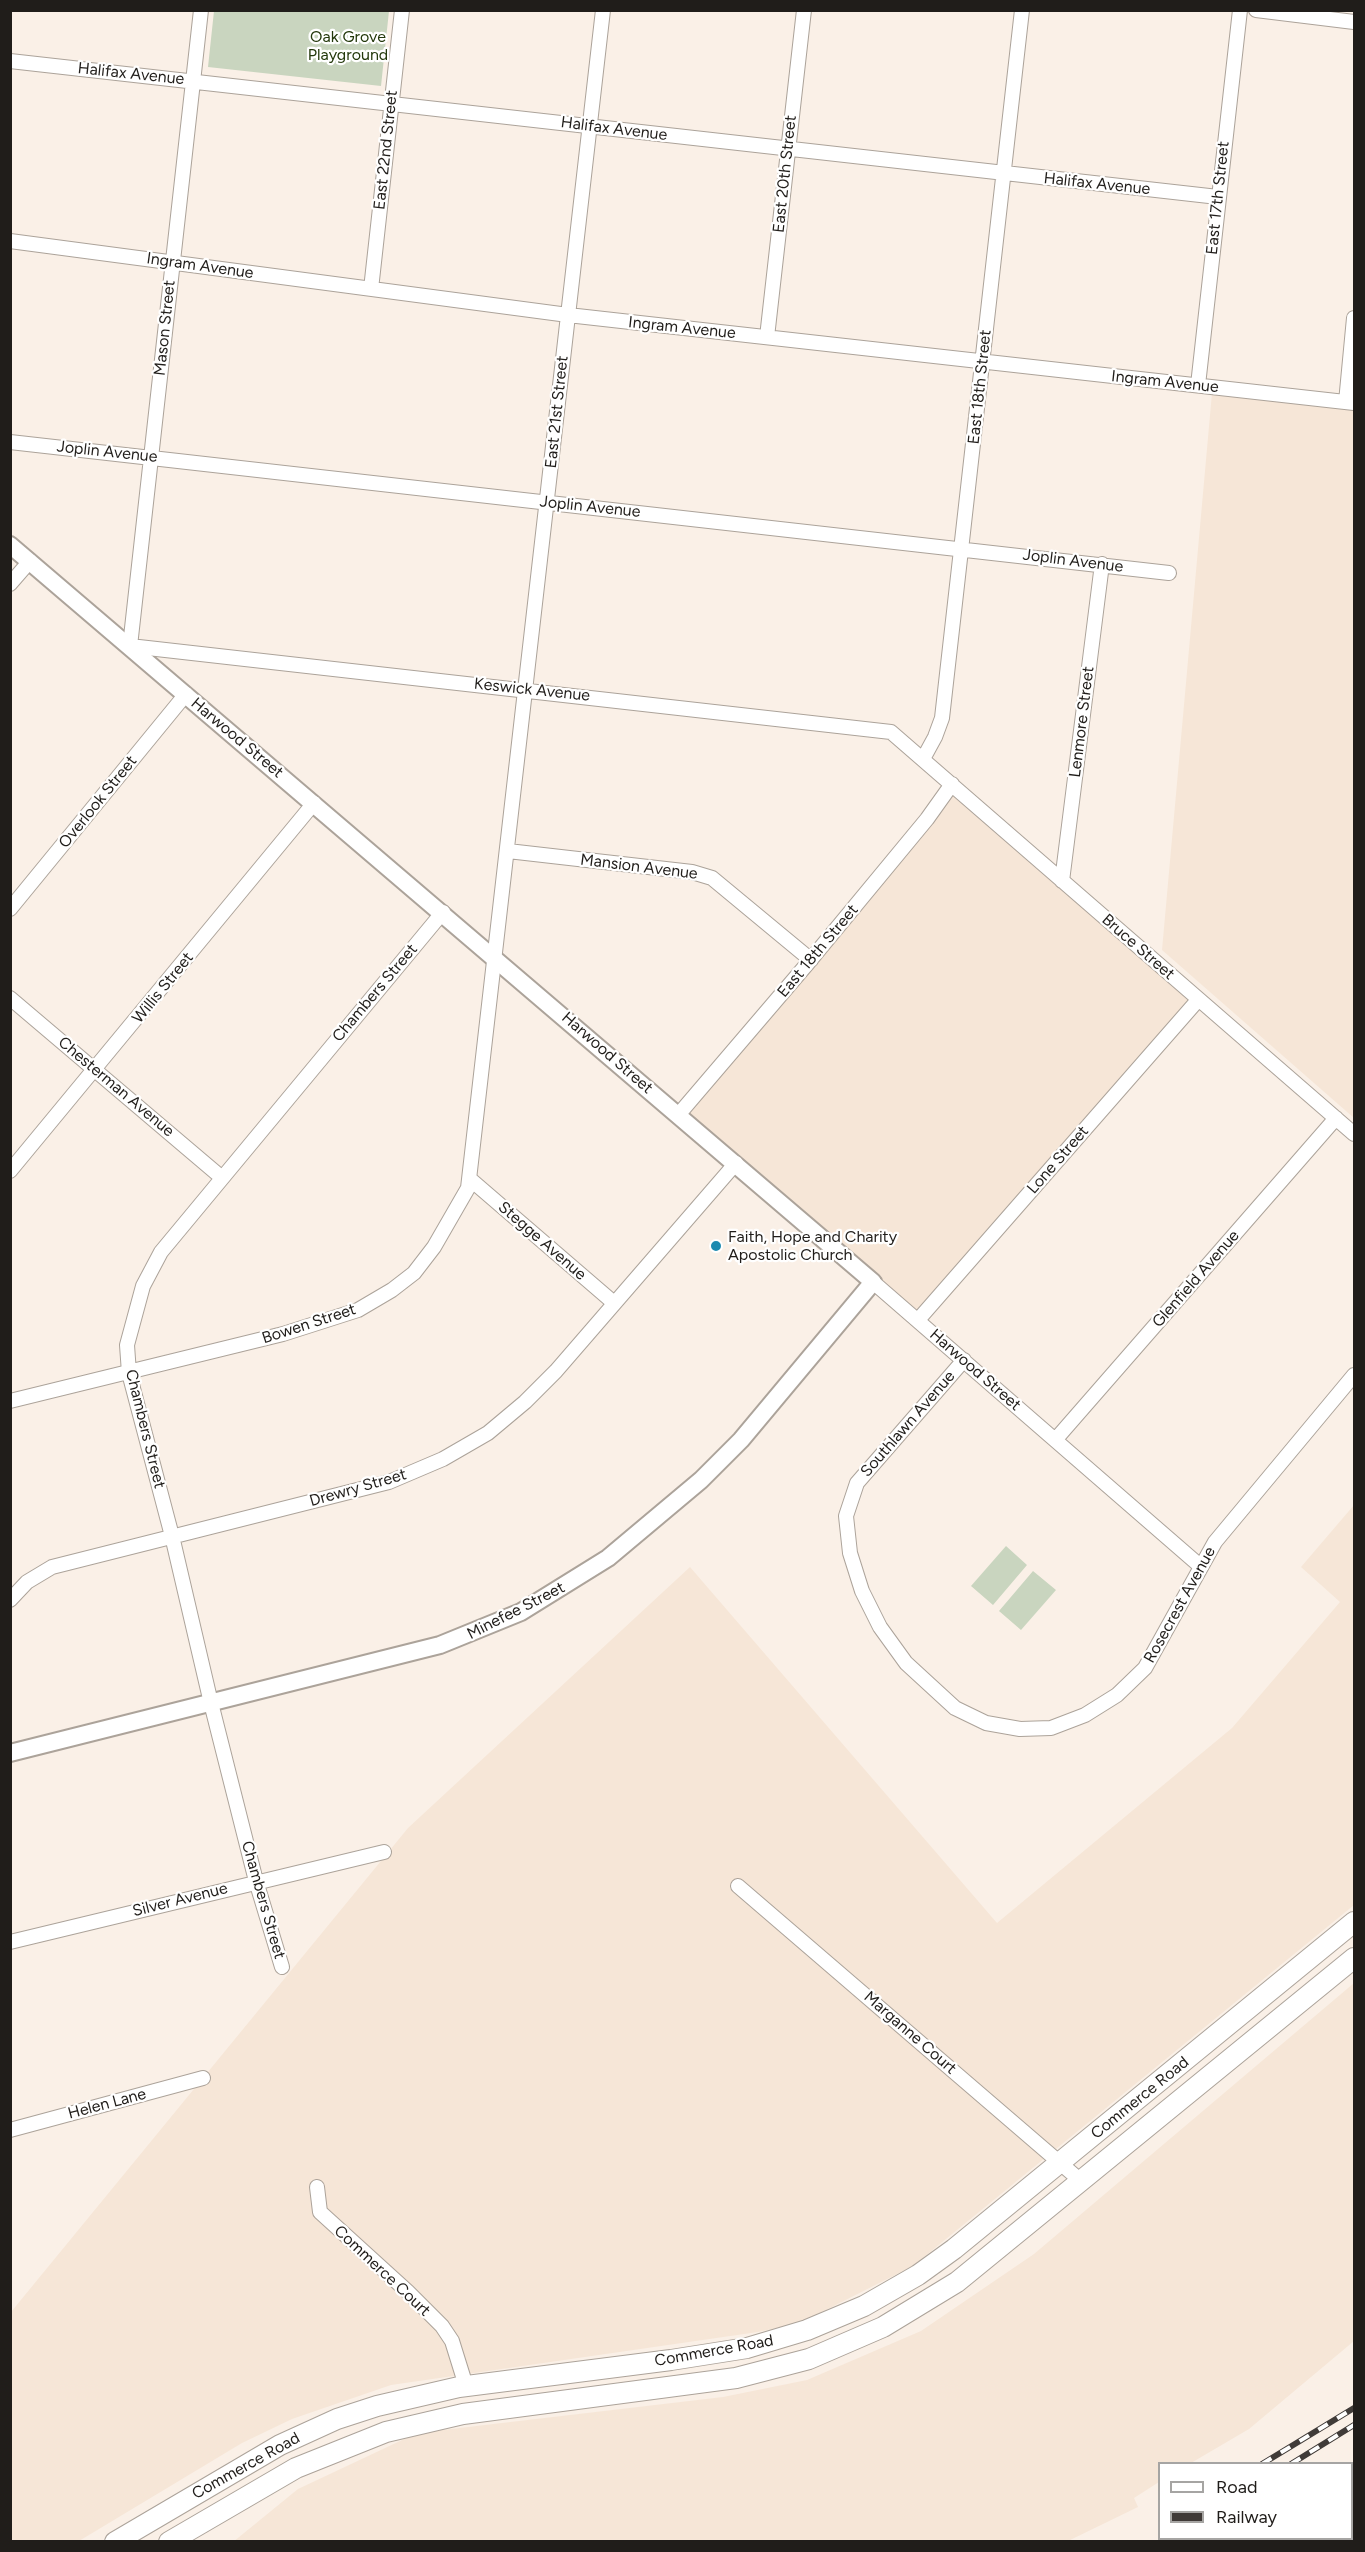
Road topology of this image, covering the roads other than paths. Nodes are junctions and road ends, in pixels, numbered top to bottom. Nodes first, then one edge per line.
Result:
1 (201, 10) edge
2 (402, 10) edge
3 (603, 10) edge
4 (804, 10) edge
5 (1022, 10) edge
6 (1240, 10) edge
7 (1256, 10) edge
8 (1354, 22) edge
9 (10, 61) edge
10 (193, 81) junction
11 (392, 104) junction
12 (590, 126) junction
13 (788, 149) junction
14 (1004, 174) junction
15 (1218, 197) junction
16 (10, 241) edge
17 (173, 262) junction
18 (370, 289) junction
19 (568, 315) junction
20 (1354, 318) edge
21 (767, 337) junction
22 (982, 362) junction
23 (1198, 386) junction
24 (1350, 402) edge
25 (10, 442) edge
26 (151, 457) junction
27 (548, 503) junction
28 (10, 545) edge
29 (962, 549) junction
30 (30, 561) junction
31 (1102, 564) junction
32 (1169, 573) dead end
33 (10, 584) edge
34 (130, 646) junction
35 (526, 690) junction
36 (186, 694) junction
37 (923, 759) junction
38 (952, 784) junction
39 (314, 803) junction
40 (508, 851) junction
41 (1062, 881) junction
42 (10, 909) edge
43 (443, 912) junction
44 (496, 958) junction
45 (811, 960) junction
46 (10, 998) edge
47 (1198, 1000) junction
48 (95, 1070) junction
49 (679, 1114) junction
50 (1336, 1118) junction
51 (1354, 1134) edge
52 (736, 1163) junction
53 (10, 1171) edge
54 (221, 1177) junction
55 (470, 1179) junction
56 (873, 1282) junction
57 (614, 1304) junction
58 (918, 1320) junction
59 (964, 1360) junction
60 (129, 1373) junction
61 (1354, 1375) edge
62 (10, 1401) edge
63 (1056, 1439) junction
64 (172, 1536) junction
65 (1200, 1565) junction
66 (10, 1600) edge
67 (211, 1702) junction
68 (1020, 1729) joint
69 (10, 1754) edge
70 (384, 1852) dead end
71 (256, 1881) junction
72 (738, 1886) dead end
73 (1354, 1922) edge
74 (10, 1942) edge
75 (1354, 1958) edge
76 (282, 1967) dead end
77 (203, 2078) dead end
78 (10, 2130) edge
79 (1060, 2163) junction
80 (1081, 2181) junction
81 (317, 2187) dead end
82 (466, 2386) junction
83 (116, 2541) edge
84 (169, 2541) edge

1 - 10 street, Mason Street
2 - 11 street, East 22nd Street
3 - 12 street, East 21st Street
4 - 13 street, East 20th Street
5 - 14 street, East 18th Street
6 - 15 street, East 17th Street
7 - 8 street
9 - 10 street, Halifax Avenue
10 - 11 street, Halifax Avenue
10 - 17 street, Mason Street
11 - 12 street, Halifax Avenue
11 - 18 street, East 22nd Street
12 - 13 street, Halifax Avenue
12 - 19 street, East 21st Street
13 - 14 street, Halifax Avenue
13 - 21 street, East 20th Street
14 - 15 street, Halifax Avenue
14 - 22 street, East 18th Street
15 - 23 street, East 17th Street
16 - 17 street, Ingram Avenue
17 - 18 street, Ingram Avenue
17 - 26 street, Mason Street
18 - 19 street, Ingram Avenue
19 - 21 street, Ingram Avenue
19 - 27 street, East 21st Street
20 - 24 street
21 - 22 street, Ingram Avenue
22 - 23 street, Ingram Avenue
22 - 29 street, East 18th Street
23 - 24 street, Ingram Avenue
25 - 26 street, Joplin Avenue
26 - 27 street, Joplin Avenue
26 - 34 street, Mason Street
27 - 29 street, Joplin Avenue
27 - 35 street, East 21st Street
28 - 30 street, Harwood Street
29 - 31 street, Joplin Avenue
29 - 37 street, East 18th Street
30 - 33 street
30 - 34 street, Harwood Street
31 - 32 street, Joplin Avenue
31 - 41 street, Lenmore Street
34 - 35 street, Keswick Avenue
34 - 36 street, Harwood Street
35 - 37 street, Keswick Avenue
35 - 40 street, East 21st Street
36 - 39 street, Harwood Street
36 - 42 street, Overlook Street
37 - 38 street, Bruce Street
38 - 41 street, Bruce Street
38 - 45 street, East 18th Street
39 - 43 street, Harwood Street
39 - 48 street, Willis Street
40 - 44 street, East 21st Street
40 - 45 street, Mansion Avenue
41 - 47 street, Bruce Street
43 - 44 street, Harwood Street
43 - 54 street, Chambers Street
44 - 49 street, Harwood Street
44 - 55 street, Bowen Street
45 - 49 street, East 18th Street
46 - 48 street, Chesterman Avenue
47 - 50 street, Bruce Street
47 - 58 street, Lone Street
48 - 53 street, Willis Street
48 - 54 street, Chesterman Avenue
49 - 52 street, Harwood Street
50 - 51 street, Bruce Street
50 - 63 street, Glenfield Avenue
52 - 56 street, Harwood Street
52 - 57 street, Drewry Street
54 - 60 street, Chambers Street
55 - 57 street, Stegge Avenue
55 - 60 street, Bowen Street
56 - 58 street, Harwood Street
56 - 67 street, Minefee Street
57 - 64 street, Drewry Street
58 - 59 street, Harwood Street
59 - 63 street, Harwood Street
59 - 68 street, Southlawn Avenue
60 - 62 street, Bowen Street
60 - 64 street, Chambers Street
61 - 65 street, Rosecrest Avenue
63 - 65 street, Harwood Street
64 - 66 street, Drewry Street
64 - 67 street, Chambers Street
65 - 68 street, Rosecrest Avenue
67 - 69 street, Minefee Street
67 - 71 street, Chambers Street
70 - 71 street, Silver Avenue
71 - 74 street, Silver Avenue
71 - 76 street, Chambers Street
72 - 79 street, Marganne Court
73 - 79 main road, Commerce Road
75 - 80 main road, Commerce Road
77 - 78 street, Helen Lane
79 - 80 street, Marganne Court
79 - 82 main road, Commerce Road
80 - 84 main road, Commerce Road
81 - 82 street, Commerce Court
82 - 83 main road, Commerce Road

